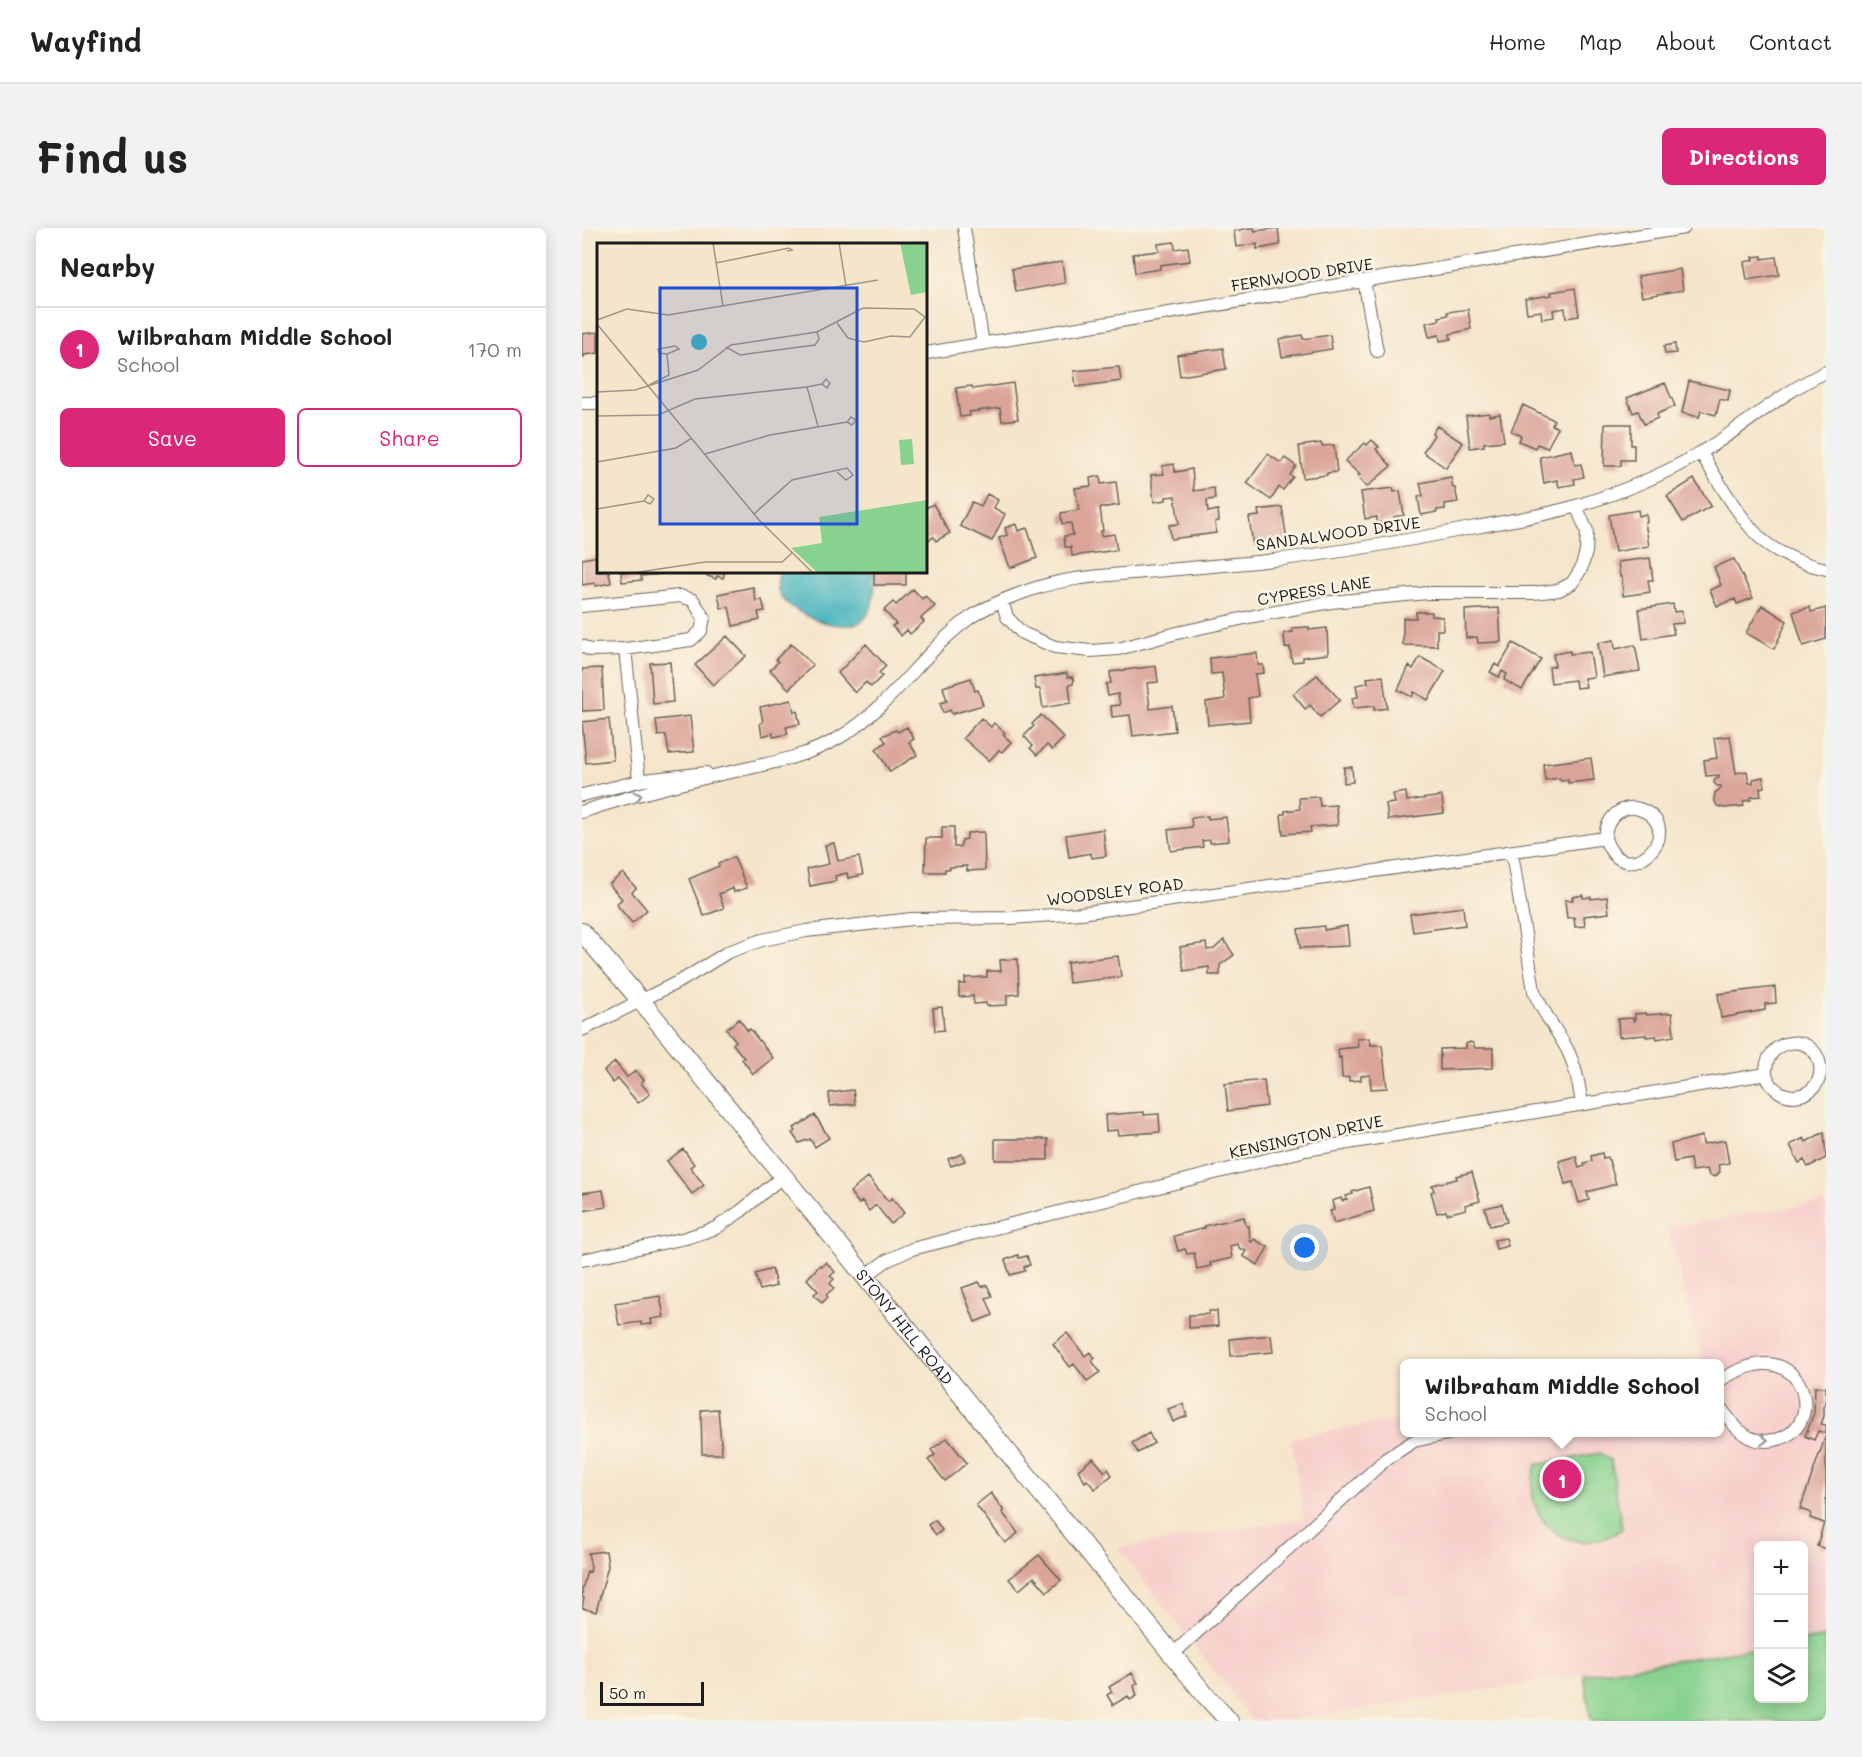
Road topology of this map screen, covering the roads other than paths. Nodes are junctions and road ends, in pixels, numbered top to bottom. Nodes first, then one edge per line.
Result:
1 (963, 228) edge
2 (1684, 228) edge
3 (1364, 281) junction
4 (983, 344) junction
5 (1377, 351) dead end
6 (927, 353) edge
7 (1826, 372) edge
8 (1701, 453) junction
9 (1576, 506) junction
10 (1826, 569) edge
11 (1002, 601) junction
12 (582, 606) edge
13 (582, 646) edge
14 (625, 649) junction
15 (725, 773) junction
16 (639, 780) junction
17 (582, 795) edge
18 (582, 812) edge
19 (1605, 838) junction
20 (1512, 853) junction
21 (582, 932) edge
22 (641, 1001) junction
23 (582, 1030) edge
24 (1766, 1074) junction
25 (1582, 1104) junction
26 (783, 1176) junction
27 (582, 1260) edge
28 (865, 1275) junction
29 (1724, 1378) edge
30 (1724, 1413) edge
31 (1433, 1437) edge
32 (1173, 1654) junction
33 (1229, 1721) edge

1 - 4 street
2 - 3 street, FERNWOOD DRIVE
3 - 4 street, FERNWOOD DRIVE
3 - 5 street
4 - 6 street, FERNWOOD DRIVE
7 - 8 street, SANDALWOOD DRIVE
8 - 9 street, SANDALWOOD DRIVE
8 - 10 street
9 - 11 street, SANDALWOOD DRIVE
9 - 11 street, CYPRESS LANE
11 - 15 street, SANDALWOOD DRIVE
12 - 14 street
13 - 14 street
14 - 16 street
15 - 16 street
18 -> 15 street
16 - 17 street
19 - 19 street
19 - 20 street, WOODSLEY ROAD
20 - 22 street, WOODSLEY ROAD
20 - 25 street
21 - 22 main road, STONY HILL ROAD
22 - 23 street, WOODSLEY ROAD
22 - 26 main road, STONY HILL ROAD
24 - 24 street
24 - 25 street, KENSINGTON DRIVE
25 - 28 street, KENSINGTON DRIVE
26 - 27 street
26 - 28 main road, STONY HILL ROAD
28 - 32 main road, STONY HILL ROAD
30 -> 29 street
31 - 32 street
32 - 33 main road, STONY HILL ROAD

